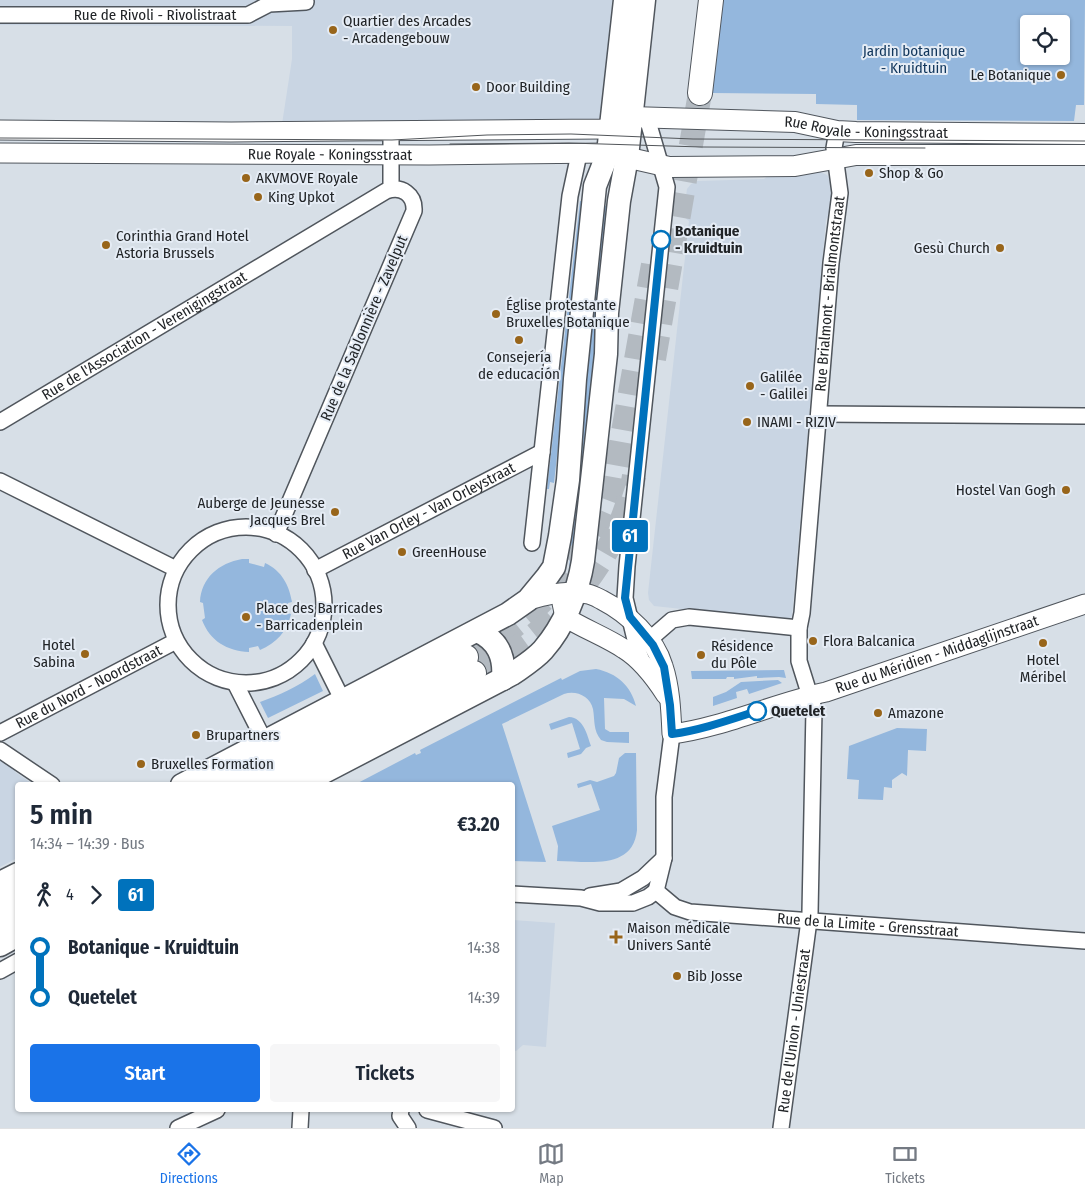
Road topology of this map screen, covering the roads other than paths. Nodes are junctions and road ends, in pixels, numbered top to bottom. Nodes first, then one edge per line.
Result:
1 (625, 0) edge
2 (644, 0) edge
3 (694, 0) edge
4 (711, 0) edge
5 (306, 2) dead end
6 (0, 15) edge
7 (639, 117) junction
8 (611, 126) junction
9 (0, 130) edge
10 (392, 131) junction
11 (837, 131) junction
12 (1085, 134) edge
13 (0, 153) edge
14 (391, 154) junction
15 (617, 155) junction
16 (1085, 155) edge
17 (836, 158) junction
18 (577, 161) junction
19 (660, 165) junction
20 (391, 189) junction
21 (819, 414) junction
22 (1085, 416) edge
23 (0, 422) edge
24 (542, 452) junction
25 (0, 482) edge
26 (276, 534) junction
27 (532, 542) dead end
28 (554, 567) junction
29 (176, 569) junction
30 (315, 570) junction
31 (567, 592) junction
32 (528, 600) junction
33 (1085, 604) edge
34 (565, 617) junction
35 (630, 617) junction
36 (799, 628) junction
37 (477, 630) junction
38 (176, 640) junction
39 (649, 640) junction
40 (314, 643) junction
41 (644, 666) junction
42 (504, 679) junction
43 (235, 683) junction
44 (810, 695) junction
45 (343, 701) junction
46 (669, 701) junction
47 (0, 733) edge
48 (672, 734) junction
49 (265, 742) junction
50 (0, 750) edge
51 (48, 782) edge
52 (188, 782) edge
53 (226, 782) edge
54 (264, 782) edge
55 (305, 782) edge
56 (664, 858) junction
57 (15, 876) edge
58 (0, 883) edge
59 (656, 891) junction
60 (515, 894) edge
61 (581, 898) junction
62 (12, 915) edge
63 (808, 921) junction
64 (1085, 942) edge
65 (0, 945) edge
66 (15, 963) edge
67 (0, 971) edge
68 (213, 1112) edge
69 (301, 1112) edge
70 (401, 1112) edge
71 (434, 1112) edge
72 (178, 1128) edge
73 (300, 1128) edge
74 (408, 1128) edge
75 (494, 1128) edge
76 (781, 1128) edge

1 - 8 main road
2 - 7 main road
3 - 4 highway
5 - 6 street, Rue de Rivoli - Rivolistraat
7 - 8 main road, Rue Royale - Koningsstraat
7 - 11 main road, Rue Royale - Koningsstraat
7 - 15 main road
7 - 19 street
8 - 10 street, Rue Royale - Koningsstraat
8 - 15 main road
9 - 10 street, Rue Royale - Koningsstraat
10 - 14 street
11 - 12 main road, Rue Royale - Koningsstraat
11 - 17 street, Rue Brialmont - Brialmontstraat
13 - 14 street, Rue Royale - Koningsstraat
14 - 18 street, Rue Royale - Koningsstraat
14 - 20 street
15 - 18 street, Rue Royale - Koningsstraat
15 - 19 main road, Rue Royale - Koningsstraat
15 - 28 main road
15 - 31 main road
16 - 17 main road, Rue Royale - Koningsstraat
17 - 19 main road, Rue Royale - Koningsstraat
17 - 21 street, Rue Brialmont - Brialmontstraat
18 - 24 street
19 - 35 street
20 - 23 street, Rue de l'Association - Verenigingstraat
20 - 26 street, Rue de la Sablonnière - Zavelput
21 - 22 street
21 - 36 street, Rue Brialmont - Brialmontstraat
24 - 27 street
24 - 30 street, Rue Van Orley - Van Orleystraat
25 - 29 street
26 - 29 street
26 - 30 street
28 - 31 street
28 - 32 main road
29 - 38 street
30 - 40 street
31 - 32 street
31 - 34 main road
31 - 35 street
32 - 37 main road
33 - 44 street, Rue du Méridien - Middaglijnstraat
34 - 41 street
34 - 42 main road
35 - 39 street
35 - 41 street
36 - 39 street
36 - 44 street, Rue Brialmont - Brialmontstraat
37 - 42 main road
37 - 45 main road
38 - 43 street
38 - 47 street, Rue du Nord - Noordstraat
39 - 46 street
40 - 43 street
40 - 45 street
41 - 46 street
42 - 55 main road
43 - 49 street
44 - 48 street, Rue du Méridien - Middaglijnstraat
44 - 63 street, Rue de l'Union - Uniestraat
45 - 49 main road
46 - 48 street
48 - 56 street
49 - 52 main road
50 - 51 street
53 - 54 highway
56 - 59 street
56 - 61 street
57 - 58 main road
59 - 61 street
59 - 63 street, Rue de la Limite - Grensstraat
60 - 61 street
62 - 65 main road
63 - 64 street, Rue de la Limite - Grensstraat
63 - 76 street, Rue de l'Union - Uniestraat
66 - 67 street
68 - 72 street
69 - 73 street
70 - 74 street
71 - 75 street

